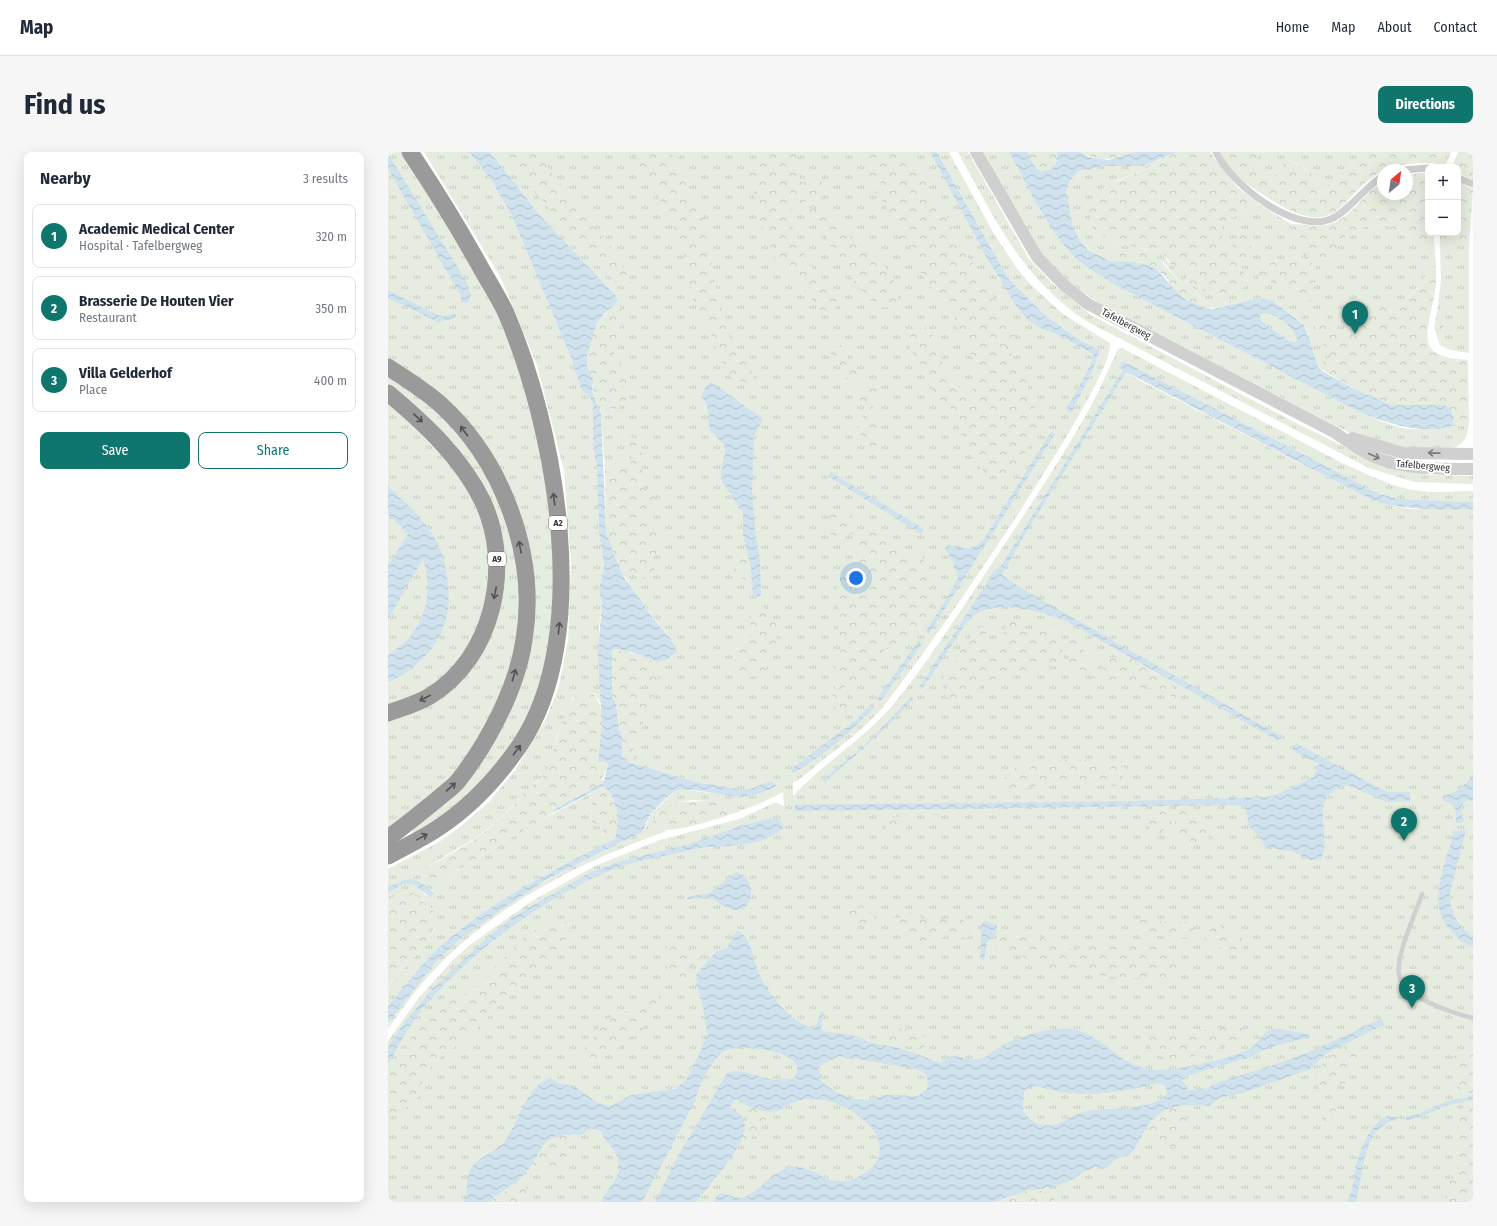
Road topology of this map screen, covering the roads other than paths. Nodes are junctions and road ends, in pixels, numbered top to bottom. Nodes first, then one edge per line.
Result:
1 (410, 152) edge
2 (976, 152) edge
3 (1216, 152) edge
4 (1425, 168) edge
5 (1413, 169) edge
6 (1461, 179) edge
7 (1377, 181) edge
8 (1473, 184) edge
9 (388, 368) edge
10 (388, 393) edge
11 (1334, 432) junction
12 (1473, 454) edge
13 (1473, 469) edge
14 (388, 713) edge
15 (388, 838) edge
16 (388, 856) edge
17 (1422, 894) dead end
18 (1473, 1018) edge

16 -> 1 highway, A2
2 - 11 street, Tafelbergweg
3 - 7 street
4 - 5 street
6 - 8 street
15 -> 9 highway
10 -> 14 highway, A9
12 -> 11 street, Tafelbergweg
11 -> 13 street, Tafelbergweg
17 - 18 lane

